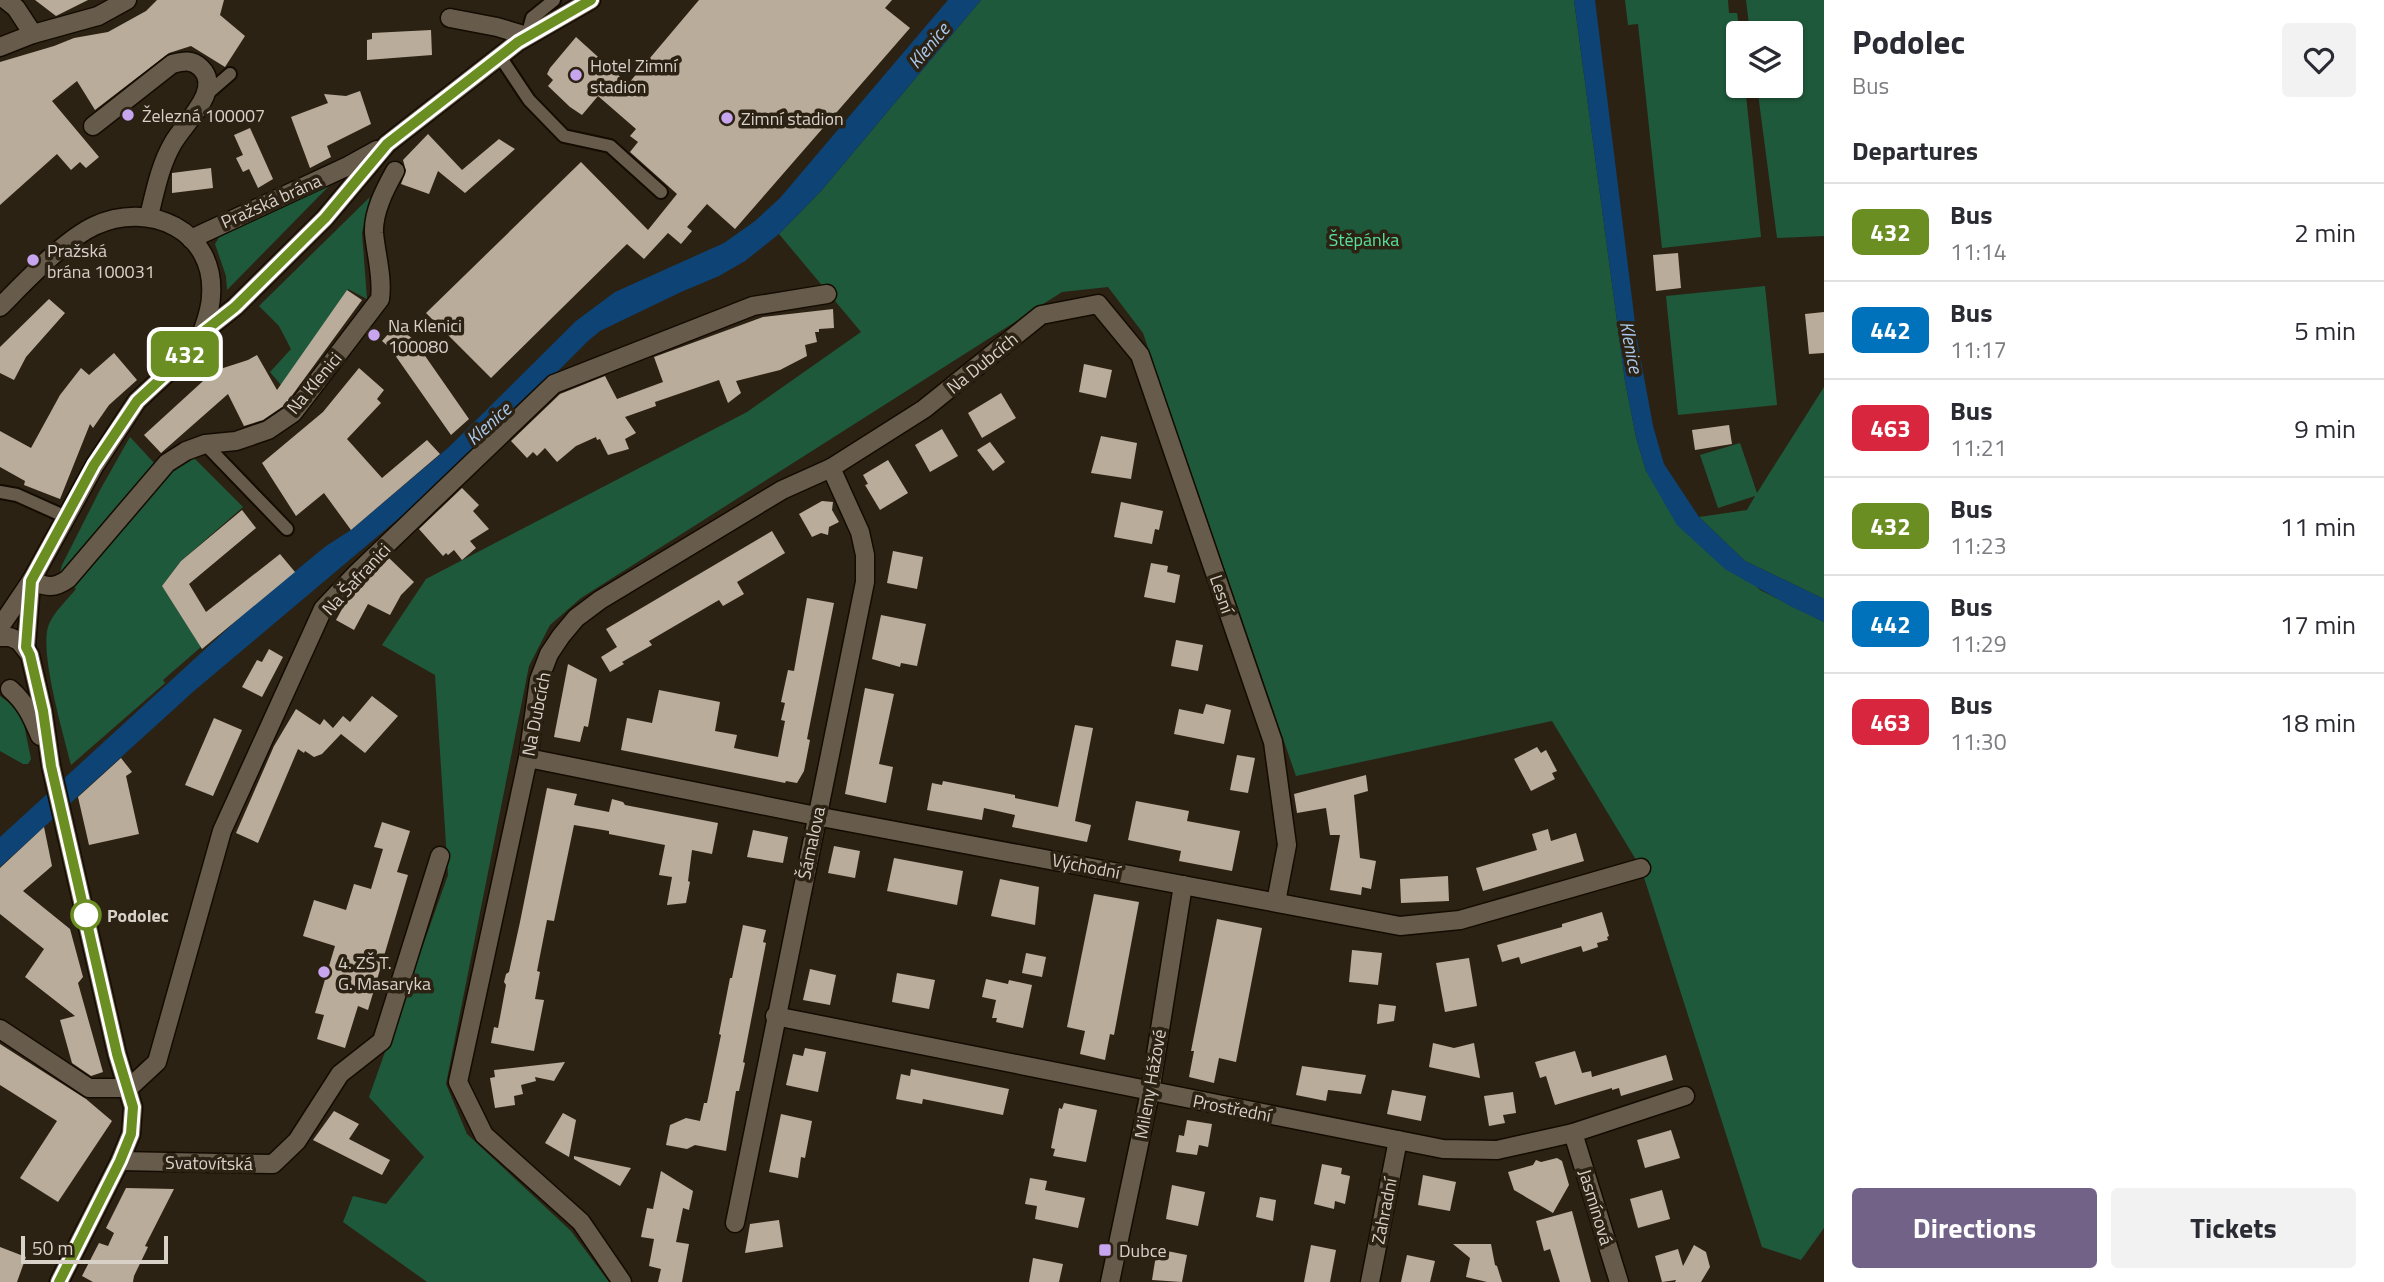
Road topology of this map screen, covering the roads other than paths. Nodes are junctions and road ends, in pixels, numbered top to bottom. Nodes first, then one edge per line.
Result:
1 (6, 0) edge
2 (127, 0) edge
3 (554, 0) edge
4 (591, 0) edge
5 (94, 8) edge
6 (450, 18) dead end
7 (33, 34) junction
8 (527, 36) junction
9 (0, 47) edge
10 (499, 55) junction
11 (230, 74) dead end
12 (207, 94) junction
13 (93, 126) dead end
14 (387, 144) junction
15 (395, 171) dead end
16 (661, 192) dead end
17 (149, 216) junction
18 (191, 239) junction
19 (827, 294) dead end
20 (1098, 304) joint
21 (0, 307) edge
22 (202, 333) junction
23 (205, 444) junction
24 (831, 468) junction
25 (0, 492) edge
26 (66, 517) junction
27 (287, 529) dead end
28 (31, 581) junction
29 (0, 628) edge
30 (0, 637) edge
31 (29, 655) junction
32 (5, 689) edge
33 (528, 758) junction
34 (51, 766) junction
35 (816, 816) junction
36 (440, 856) dead end
37 (1641, 868) dead end
38 (1183, 885) junction
39 (1276, 902) junction
40 (775, 1016) junction
41 (0, 1029) edge
42 (129, 1088) junction
43 (1150, 1092) junction
44 (1685, 1096) dead end
45 (1573, 1133) junction
46 (1398, 1140) junction
47 (120, 1161) junction
48 (735, 1223) dead end
49 (60, 1282) edge
50 (622, 1282) edge
51 (1110, 1282) edge
52 (1370, 1282) edge
53 (1619, 1282) edge

1 - 7 street
2 - 5 street
3 - 8 lane
4 - 8 street
5 - 7 street
6 - 8 street
7 - 9 street
8 - 10 street
10 - 14 street
10 - 16 lane
11 - 12 lane
12 - 13 street
12 - 17 street
14 - 18 street, Pražská brána
14 - 22 street
15 - 23 street, Na Klenici
17 - 18 street
17 - 21 street
18 - 22 street
19 - 42 street, Na Šafranici
20 - 24 street, Na Dubcích
20 - 39 street, Lesní
22 - 26 street
23 - 27 lane
23 - 28 street, Na Klenici
24 - 33 street, Na Dubcích
24 - 35 street, Šámalova
25 - 26 lane
26 - 28 street
28 - 29 street
28 - 31 street
30 - 31 street
31 - 32 street
31 - 34 street
32 - 34 street
33 - 35 street, Východní
33 - 50 street, Na Dubcích
34 - 42 street
35 - 38 street, Východní
35 - 40 street, Šámalova
36 - 47 street, Svatovítská
37 - 39 street, Východní
38 - 39 street, Východní
38 - 43 street, Mileny Hážové
40 - 43 street, Prostřední
40 - 48 street, Šámalova
41 - 42 street
42 - 47 street
43 - 46 street, Prostřední
43 - 51 street, Mileny Hážové
44 - 45 street, Prostřední
45 - 46 street, Prostřední
45 - 53 street, Jasmínová
46 - 52 street, Zahradní
47 - 49 street

